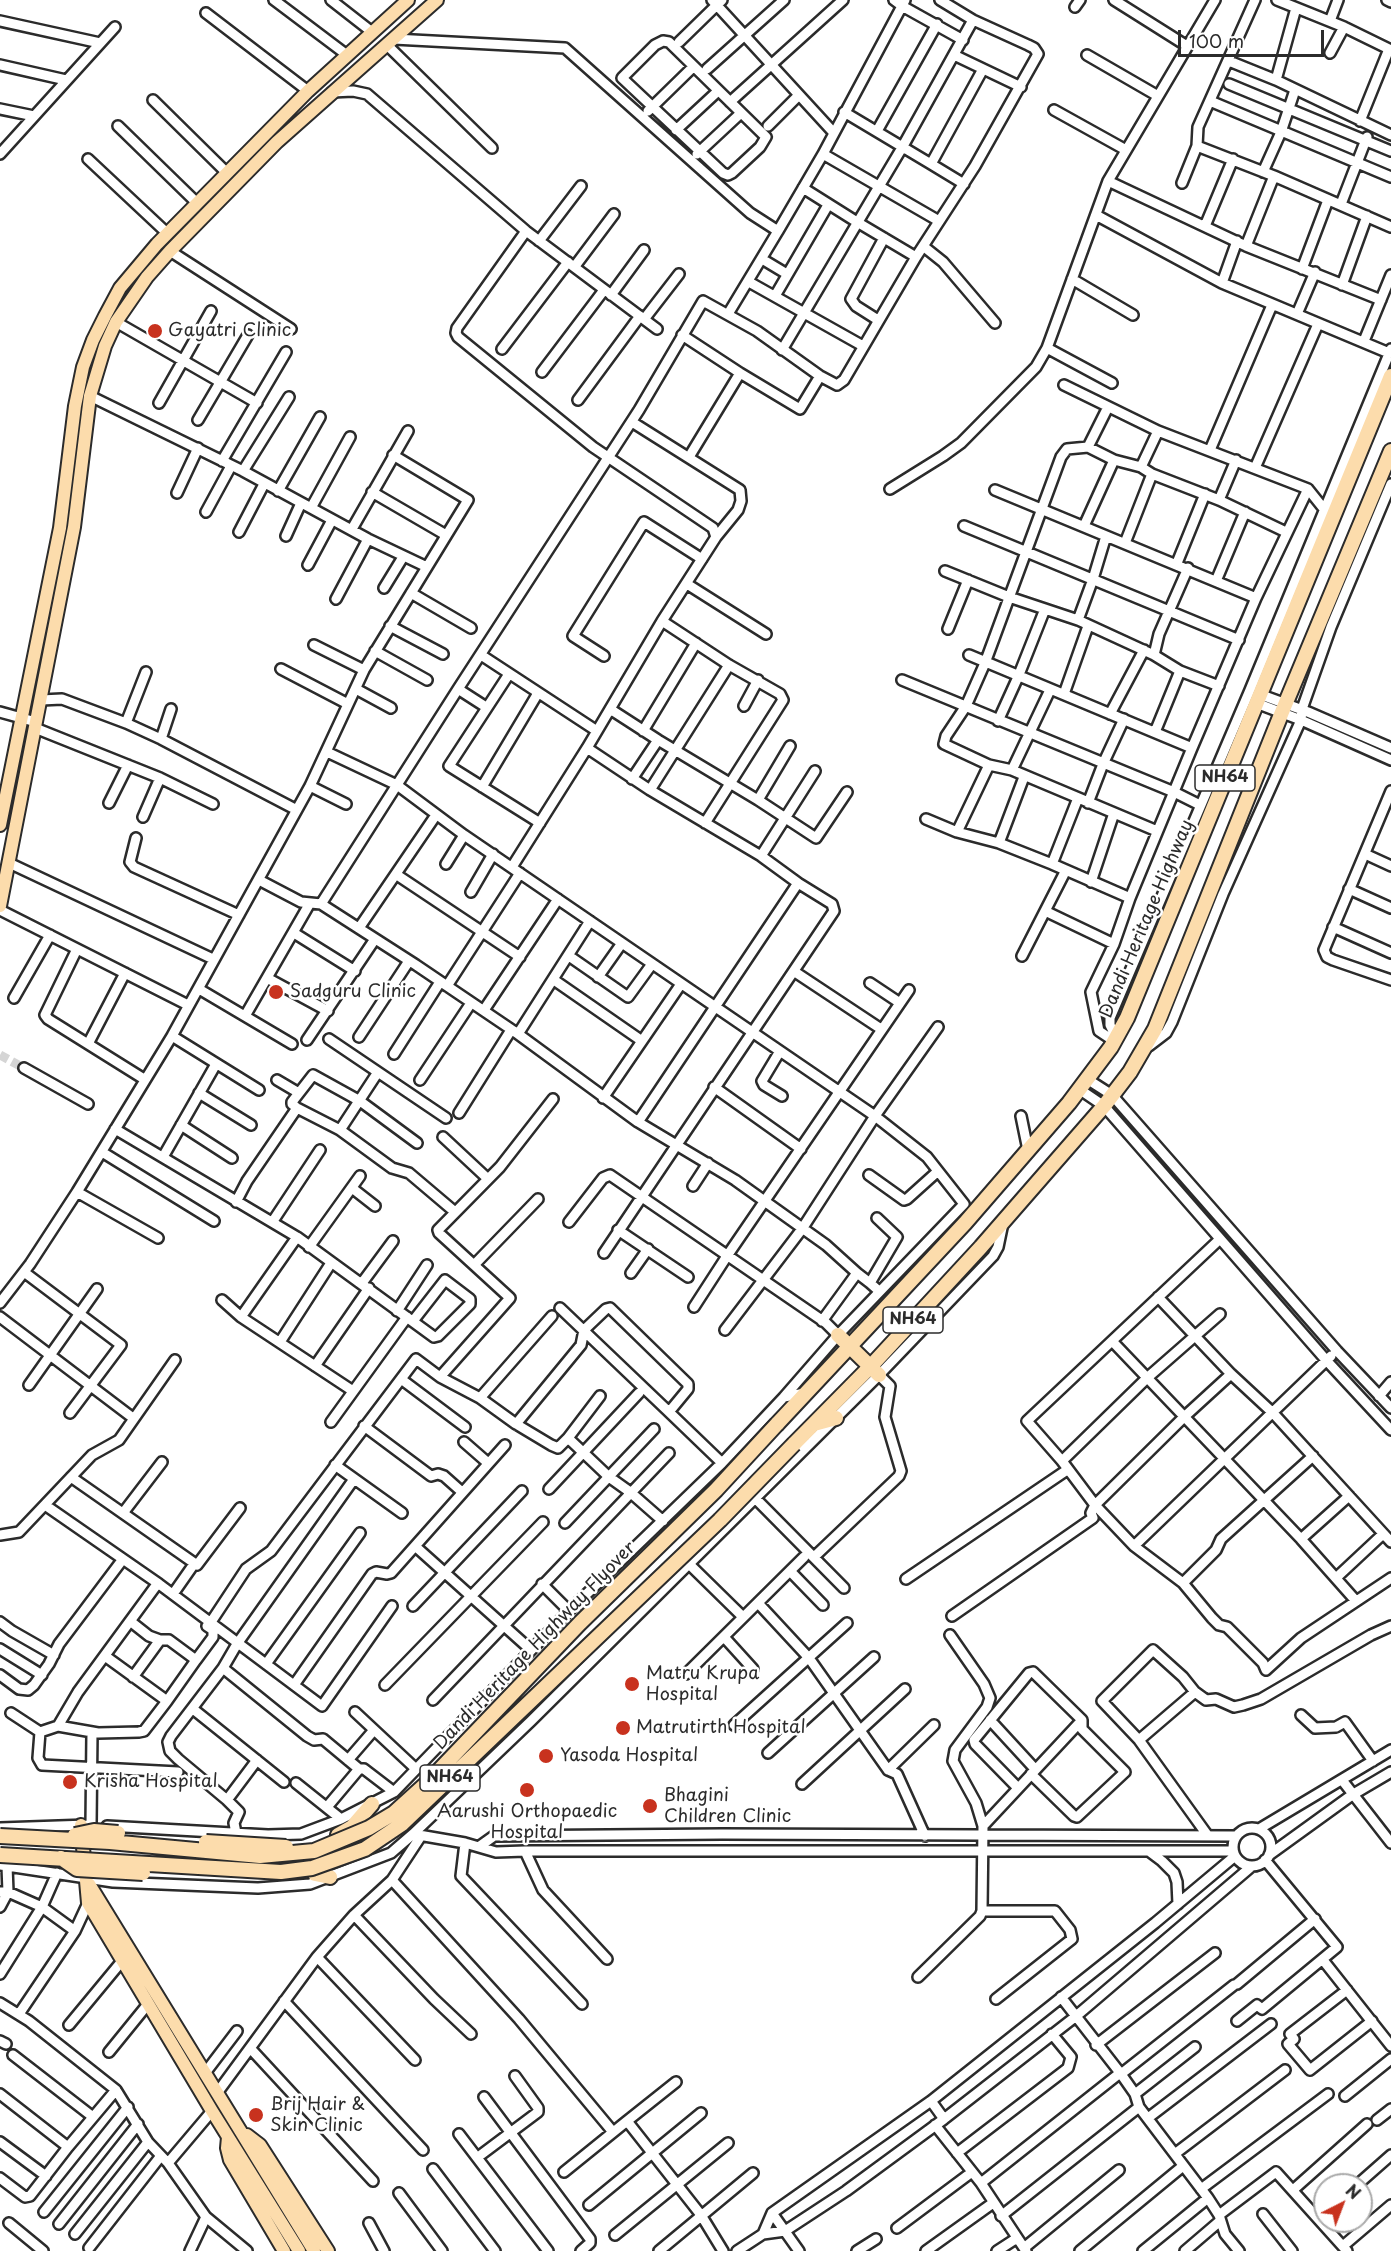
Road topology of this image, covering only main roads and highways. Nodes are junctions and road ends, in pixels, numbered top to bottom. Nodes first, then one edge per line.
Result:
1 (408, 0) edge
2 (437, 0) edge
3 (320, 81) junction
4 (331, 92) junction
5 (1391, 376) edge
6 (1391, 451) edge
7 (67, 469) junction
8 (80, 471) junction
9 (0, 825) edge
10 (0, 908) edge
11 (838, 1335) road end
12 (850, 1347) junction
13 (875, 1370) junction
14 (805, 1394) joint
15 (836, 1418) road end
16 (814, 1424) junction
17 (372, 1804) road end
18 (90, 1825) road end
19 (0, 1836) edge
20 (64, 1839) junction
21 (60, 1858) junction
22 (2, 1862) edge
23 (330, 1877) road end
24 (85, 1878) junction
25 (241, 2131) junction
26 (228, 2137) junction
27 (284, 2251) edge
28 (299, 2251) edge
29 (314, 2251) edge
30 (328, 2251) edge

1 - 3 main road
2 - 4 main road
3 - 4 main road
3 - 7 main road
4 - 8 main road
5 - 12 highway, Dandi Heritage Highway / NH64
6 - 13 highway, NH64
7 - 8 main road
7 - 9 main road
8 - 10 main road
11 - 12 highway
12 - 13 highway
12 - 14 highway, Dandi Heritage Highway / NH64
13 - 16 highway, NH64
14 - 20 highway, Dandi Heritage Highway Flyover / NH64, bridge
15 - 16 highway
16 - 21 highway, Dandi Heritage Highway Flyover / NH64, bridge
17 - 20 highway, bridge
18 - 24 main road
19 - 20 highway, Dandi Heritage Highway Flyover / NH64, bridge
21 - 22 highway, Dandi Heritage Highway Flyover / NH64, bridge
21 - 23 highway, bridge
24 - 25 main road
24 - 26 main road
25 - 29 main road
25 - 30 main road
26 - 27 main road
26 - 28 main road

